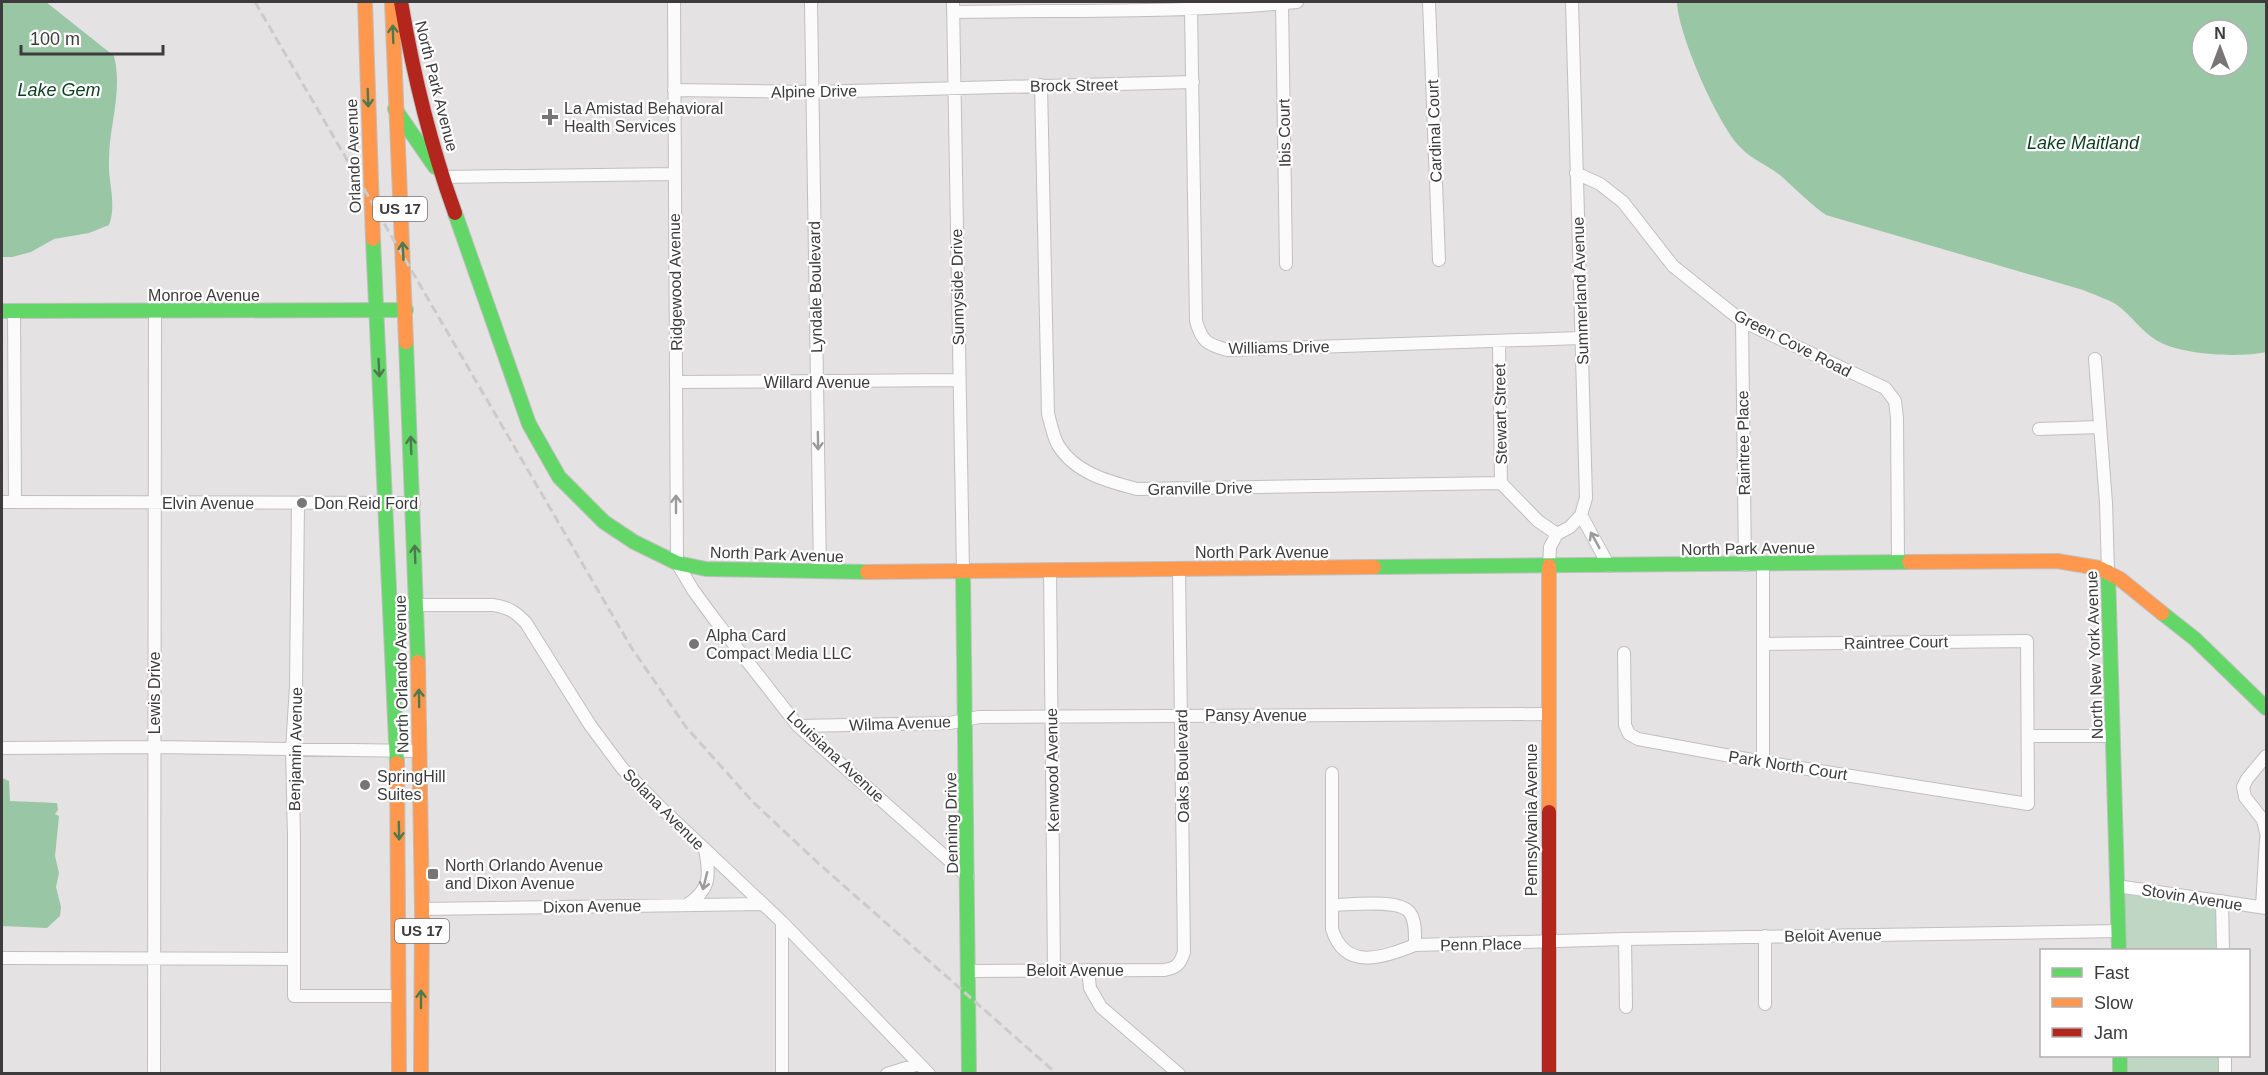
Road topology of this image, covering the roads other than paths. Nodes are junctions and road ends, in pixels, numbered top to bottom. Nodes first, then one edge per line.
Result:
1 (364, 2) edge
2 (392, 2) edge
3 (401, 2) edge
4 (674, 2) edge
5 (811, 2) edge
6 (1297, 2) edge
7 (1429, 2) edge
8 (1572, 2) edge
9 (1282, 3) junction
10 (1085, 6) edge
11 (953, 7) edge
12 (1191, 9) junction
13 (365, 19) junction
14 (1193, 82) junction
15 (1041, 85) junction
16 (954, 87) junction
17 (674, 90) junction
18 (813, 92) junction
19 (395, 109) junction
20 (1576, 173) junction
21 (674, 174) junction
22 (442, 177) junction
23 (1438, 260) dead end
24 (1286, 264) dead end
25 (377, 310) junction
26 (406, 310) junction
27 (8, 311) edge
28 (155, 312) junction
29 (1742, 321) junction
30 (1581, 338) junction
31 (1499, 342) junction
32 (2095, 359) dead end
33 (959, 381) junction
34 (676, 382) junction
35 (817, 382) junction
36 (2100, 427) junction
37 (2038, 429) dead end
38 (1501, 483) junction
39 (2, 502) edge
40 (15, 502) junction
41 (298, 502) junction
42 (155, 503) junction
43 (386, 503) junction
44 (414, 503) junction
45 (1581, 515) junction
46 (1557, 534) junction
47 (1898, 562) junction
48 (676, 563) junction
49 (1763, 564) junction
50 (1744, 565) junction
51 (1549, 566) junction
52 (1609, 566) junction
53 (1179, 569) junction
54 (1050, 570) junction
55 (820, 572) junction
56 (963, 572) junction
57 (2108, 572) junction
58 (391, 605) junction
59 (417, 606) junction
60 (1764, 644) junction
61 (1624, 653) dead end
62 (2266, 708) edge
63 (1548, 714) junction
64 (1181, 716) junction
65 (1052, 717) junction
66 (965, 720) junction
67 (798, 726) junction
68 (2028, 736) junction
69 (2113, 736) junction
70 (154, 747) junction
71 (2, 748) edge
72 (292, 750) junction
73 (397, 751) junction
74 (419, 752) junction
75 (2266, 756) edge
76 (1763, 762) junction
77 (1332, 773) dead end
78 (2266, 833) edge
79 (2266, 839) edge
80 (705, 849) junction
81 (968, 877) junction
82 (2117, 886) junction
83 (2222, 901) junction
84 (763, 904) junction
85 (687, 905) junction
86 (1332, 905) junction
87 (2264, 908) edge
88 (422, 909) junction
89 (782, 922) junction
90 (2119, 931) junction
91 (1765, 936) junction
92 (1625, 939) junction
93 (1548, 942) junction
94 (1415, 945) junction
95 (2119, 949) edge
96 (2223, 949) edge
97 (2, 958) edge
98 (153, 959) junction
99 (294, 959) junction
100 (1181, 963) joint
101 (1054, 969) junction
102 (1088, 970) junction
103 (967, 971) junction
104 (399, 996) junction
105 (1765, 1005) dead end
106 (1626, 1007) dead end
107 (399, 1016) junction
108 (2120, 1057) edge
109 (2225, 1057) edge
110 (421, 1058) junction
111 (919, 1064) junction
112 (153, 1074) edge
113 (399, 1074) edge
114 (421, 1074) edge
115 (782, 1074) edge
116 (886, 1074) edge
117 (929, 1074) edge
118 (969, 1074) edge
119 (1179, 1074) edge
120 (1549, 1074) edge
121 (2120, 1074) edge
122 (2225, 1074) edge

1 - 13 street, Orlando Avenue / US 17
19 -> 2 street, US 17
3 - 22 street, North Park Avenue
4 - 17 street, Ridgewood Avenue
5 - 18 street, Lyndale Boulevard
6 - 9 street
7 - 23 street, Cardinal Court
8 - 20 street, Summerland Avenue
9 - 12 street
9 - 24 street, Ibis Court
10 - 11 street
10 - 12 street
11 - 16 street, Sunnyside Drive
12 - 14 street, Williams Drive
13 - 19 street
13 -> 25 street, Orlando Avenue / US 17
14 - 15 street, Brock Street
14 - 31 street, Williams Drive
15 - 16 street, Brock Street
15 - 38 street, Granville Drive
16 - 18 street, Alpine Drive
16 - 33 street, Sunnyside Drive
17 - 18 street, Alpine Drive
17 - 21 street, Ridgewood Avenue
18 - 35 street, Lyndale Boulevard
19 - 22 street, North Park Avenue
26 -> 19 street, US 17
20 - 29 street, Green Cove Road
20 - 30 street, Summerland Avenue
21 - 22 street
21 - 34 street, Ridgewood Avenue
22 - 48 street, North Park Avenue
25 - 26 street, Monroe Avenue
25 - 28 street, Monroe Avenue
25 -> 43 street, North Orlando Avenue / US 17
44 -> 26 street, North Orlando Avenue / US 17
27 - 28 street, Monroe Avenue
27 - 40 street
28 - 42 street, Lewis Drive
29 - 47 street, Green Cove Road
29 - 50 street, Raintree Place
30 - 31 street, Williams Drive
30 - 45 street, Summerland Avenue
31 - 38 street, Stewart Street
32 - 36 street, North New York Avenue
33 - 35 street, Willard Avenue
33 - 56 street, Sunnyside Drive
34 - 35 street, Willard Avenue
48 -> 34 street, Ridgewood Avenue
35 -> 55 street, Lyndale Boulevard
36 - 37 street
36 - 57 street, North New York Avenue
38 - 46 street, Stewart Street
39 - 40 street, Elvin Avenue
40 - 42 street, Elvin Avenue
41 - 42 street, Elvin Avenue
41 - 43 street, Elvin Avenue
41 - 72 street, Benjamin Avenue
42 - 70 street, Lewis Drive
43 - 44 street, Elvin Avenue
43 - 58 street, North Orlando Avenue / US 17
59 -> 44 street, North Orlando Avenue / US 17
45 - 46 street
52 -> 45 street
46 - 51 street
47 - 49 street, North Park Avenue
47 - 57 street, North Park Avenue
48 - 55 street, North Park Avenue
48 - 67 street, Louisiana Avenue
49 - 50 street, North Park Avenue
49 - 60 street
50 - 52 street, North Park Avenue
51 - 52 street, North Park Avenue
51 - 53 street, North Park Avenue
51 - 63 street, Pennsylvania Avenue
53 - 54 street, North Park Avenue
53 - 64 street, Oaks Boulevard
54 - 56 street, North Park Avenue
54 - 65 street, Kenwood Avenue
55 - 56 street, North Park Avenue
56 - 66 street, Denning Drive
57 - 62 street, North Park Avenue
57 - 69 street, North New York Avenue
58 - 59 street, Solana Avenue
58 - 73 street, North Orlando Avenue / US 17
74 -> 59 street, North Orlando Avenue / US 17
59 - 80 street, Solana Avenue
60 - 68 street, Raintree Court
60 - 76 street
61 - 76 street, Park North Court
63 - 64 street, Pansy Avenue
63 - 93 street, Pennsylvania Avenue
64 - 65 street, Pansy Avenue
64 - 100 street, Oaks Boulevard
65 - 66 street, Pansy Avenue
65 - 101 street, Kenwood Avenue
66 - 67 street, Wilma Avenue
66 - 81 street, Denning Drive
67 - 81 street, Louisiana Avenue
68 - 69 street
68 - 76 street, Park North Court
69 - 82 street, North New York Avenue
70 - 71 street
70 - 72 street
70 - 98 street, Lewis Drive
72 - 73 street
72 - 99 street, Benjamin Avenue
73 - 74 street
73 -> 104 street, North Orlando Avenue / US 17
74 - 88 street, North Orlando Avenue / US 17
75 - 78 street
77 - 86 street, Penn Place
79 - 87 street
80 - 84 street, Solana Avenue
80 -> 85 street
81 - 103 street, Denning Drive
82 - 83 street, Stovin Avenue
82 - 90 street, North New York Avenue
83 - 87 street, Stovin Avenue
83 - 96 street
84 - 85 street, Dixon Avenue
84 - 89 street, Solana Avenue
85 - 88 street, Dixon Avenue
86 - 94 street
86 - 94 street, Penn Place
110 -> 88 street, North Orlando Avenue / US 17
89 - 111 street, Solana Avenue
89 - 115 street
90 - 91 street, Beloit Avenue
90 - 95 street, North New York Avenue
91 - 92 street, Beloit Avenue
91 - 105 street
92 - 93 street, Beloit Avenue
92 - 106 street
93 - 94 street, Penn Place
93 - 120 street, Pennsylvania Avenue
97 - 98 street
98 - 99 street
98 - 112 street, Lewis Drive
99 - 104 street, Benjamin Avenue
100 - 102 street, Beloit Avenue
101 - 102 street, Beloit Avenue
101 - 103 street, Beloit Avenue
102 - 119 street
103 - 118 street, Denning Drive
104 - 107 street, North Orlando Avenue / US 17
107 - 110 street
107 - 113 street, North Orlando Avenue / US 17
108 - 121 street
109 - 122 street
110 - 114 street, North Orlando Avenue / US 17
111 - 116 street
111 - 117 street, Solana Avenue

